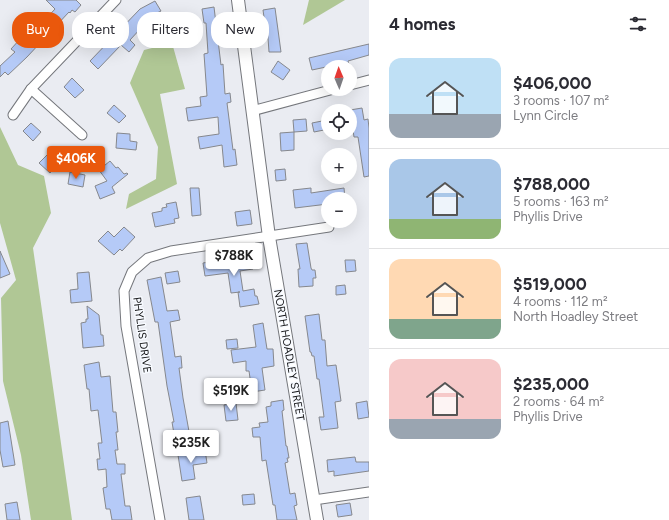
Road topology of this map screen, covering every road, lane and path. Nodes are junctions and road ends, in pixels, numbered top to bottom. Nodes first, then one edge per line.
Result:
1 (116, 0) edge
2 (238, 0) edge
3 (369, 80) edge
4 (357, 83) edge
5 (31, 89) junction
6 (321, 92) edge
7 (252, 111) junction
8 (13, 114) dead end
9 (82, 135) dead end
10 (323, 228) edge
11 (269, 237) junction
12 (369, 492) edge
13 (314, 500) junction
14 (160, 520) edge
15 (317, 520) edge

1 - 5 street
2 - 7 street, NORTH HOADLEY STREET
3 - 4 street
5 - 8 street
5 - 9 street
6 - 7 street
7 - 11 street, NORTH HOADLEY STREET
10 - 11 street, PHYLLIS DRIVE
11 - 13 street, NORTH HOADLEY STREET
11 - 14 street, PHYLLIS DRIVE
12 - 13 street
13 - 15 street, NORTH HOADLEY STREET

